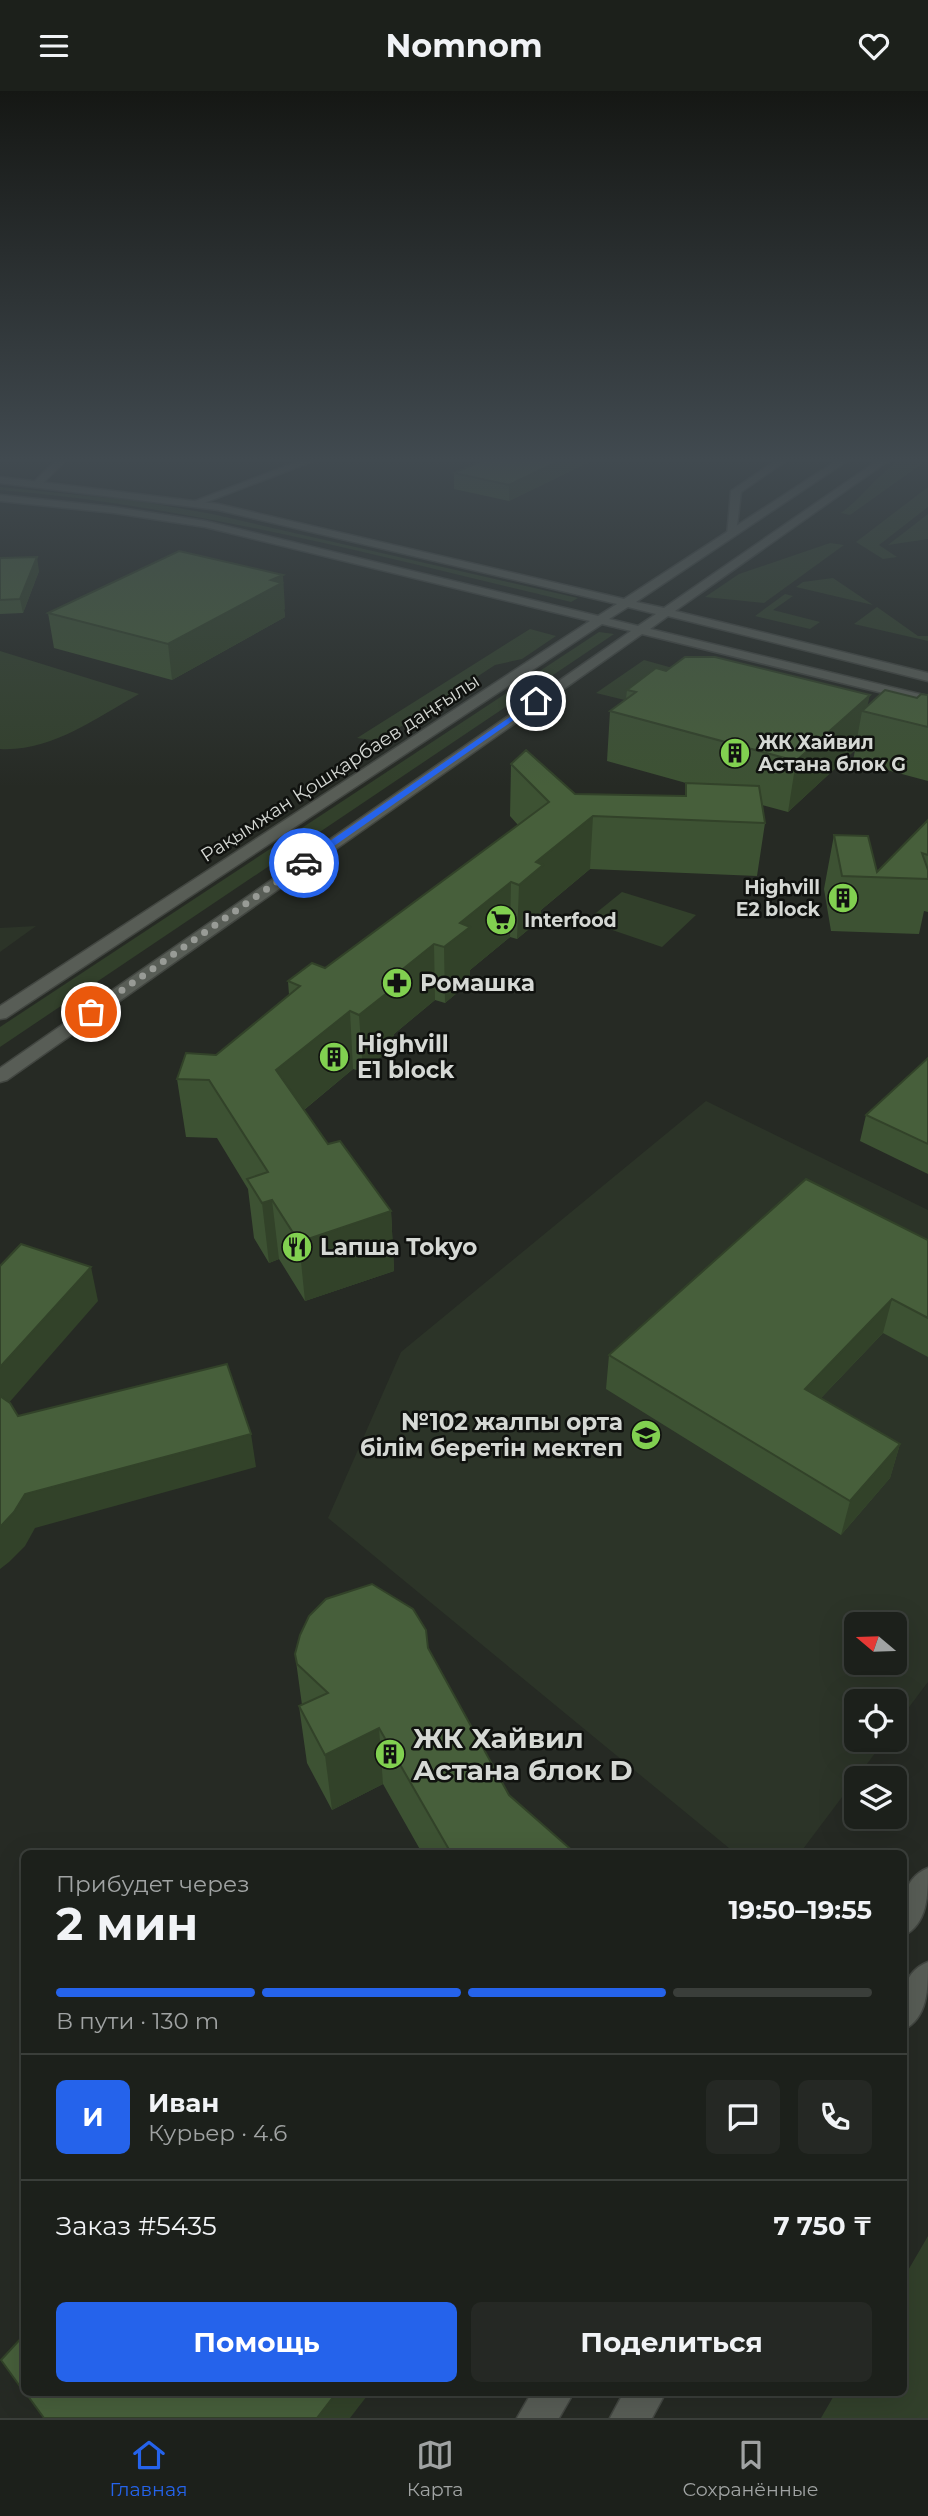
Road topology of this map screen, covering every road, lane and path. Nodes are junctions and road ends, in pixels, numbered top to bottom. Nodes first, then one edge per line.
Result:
1 (396, 570) edge
2 (485, 570) edge
3 (676, 570) edge
4 (726, 570) edge
5 (626, 602) junction
6 (665, 612) junction
7 (602, 619) junction
8 (641, 628) junction
9 (928, 677) edge
10 (928, 700) edge
11 (0, 1014) edge
12 (0, 1076) edge
13 (928, 1883) edge
14 (907, 1915) edge
15 (928, 1977) edge
16 (907, 2008) edge
17 (552, 2396) edge
18 (644, 2396) edge
19 (536, 2418) edge
20 (629, 2418) edge

1 - 7 main road
2 - 5 main road
3 - 5 main road, Рақымжан Қошқарбаев даңғылы
4 - 6 main road
5 - 6 main road
5 - 7 main road, Рақымжан Қошқарбаев даңғылы
6 - 8 main road
6 - 9 main road
7 - 8 main road
7 - 11 main road, Рақымжан Қошқарбаев даңғылы
8 - 10 main road
8 - 12 main road
13 - 14 main road
15 - 16 main road
17 - 19 main road
18 - 20 main road

